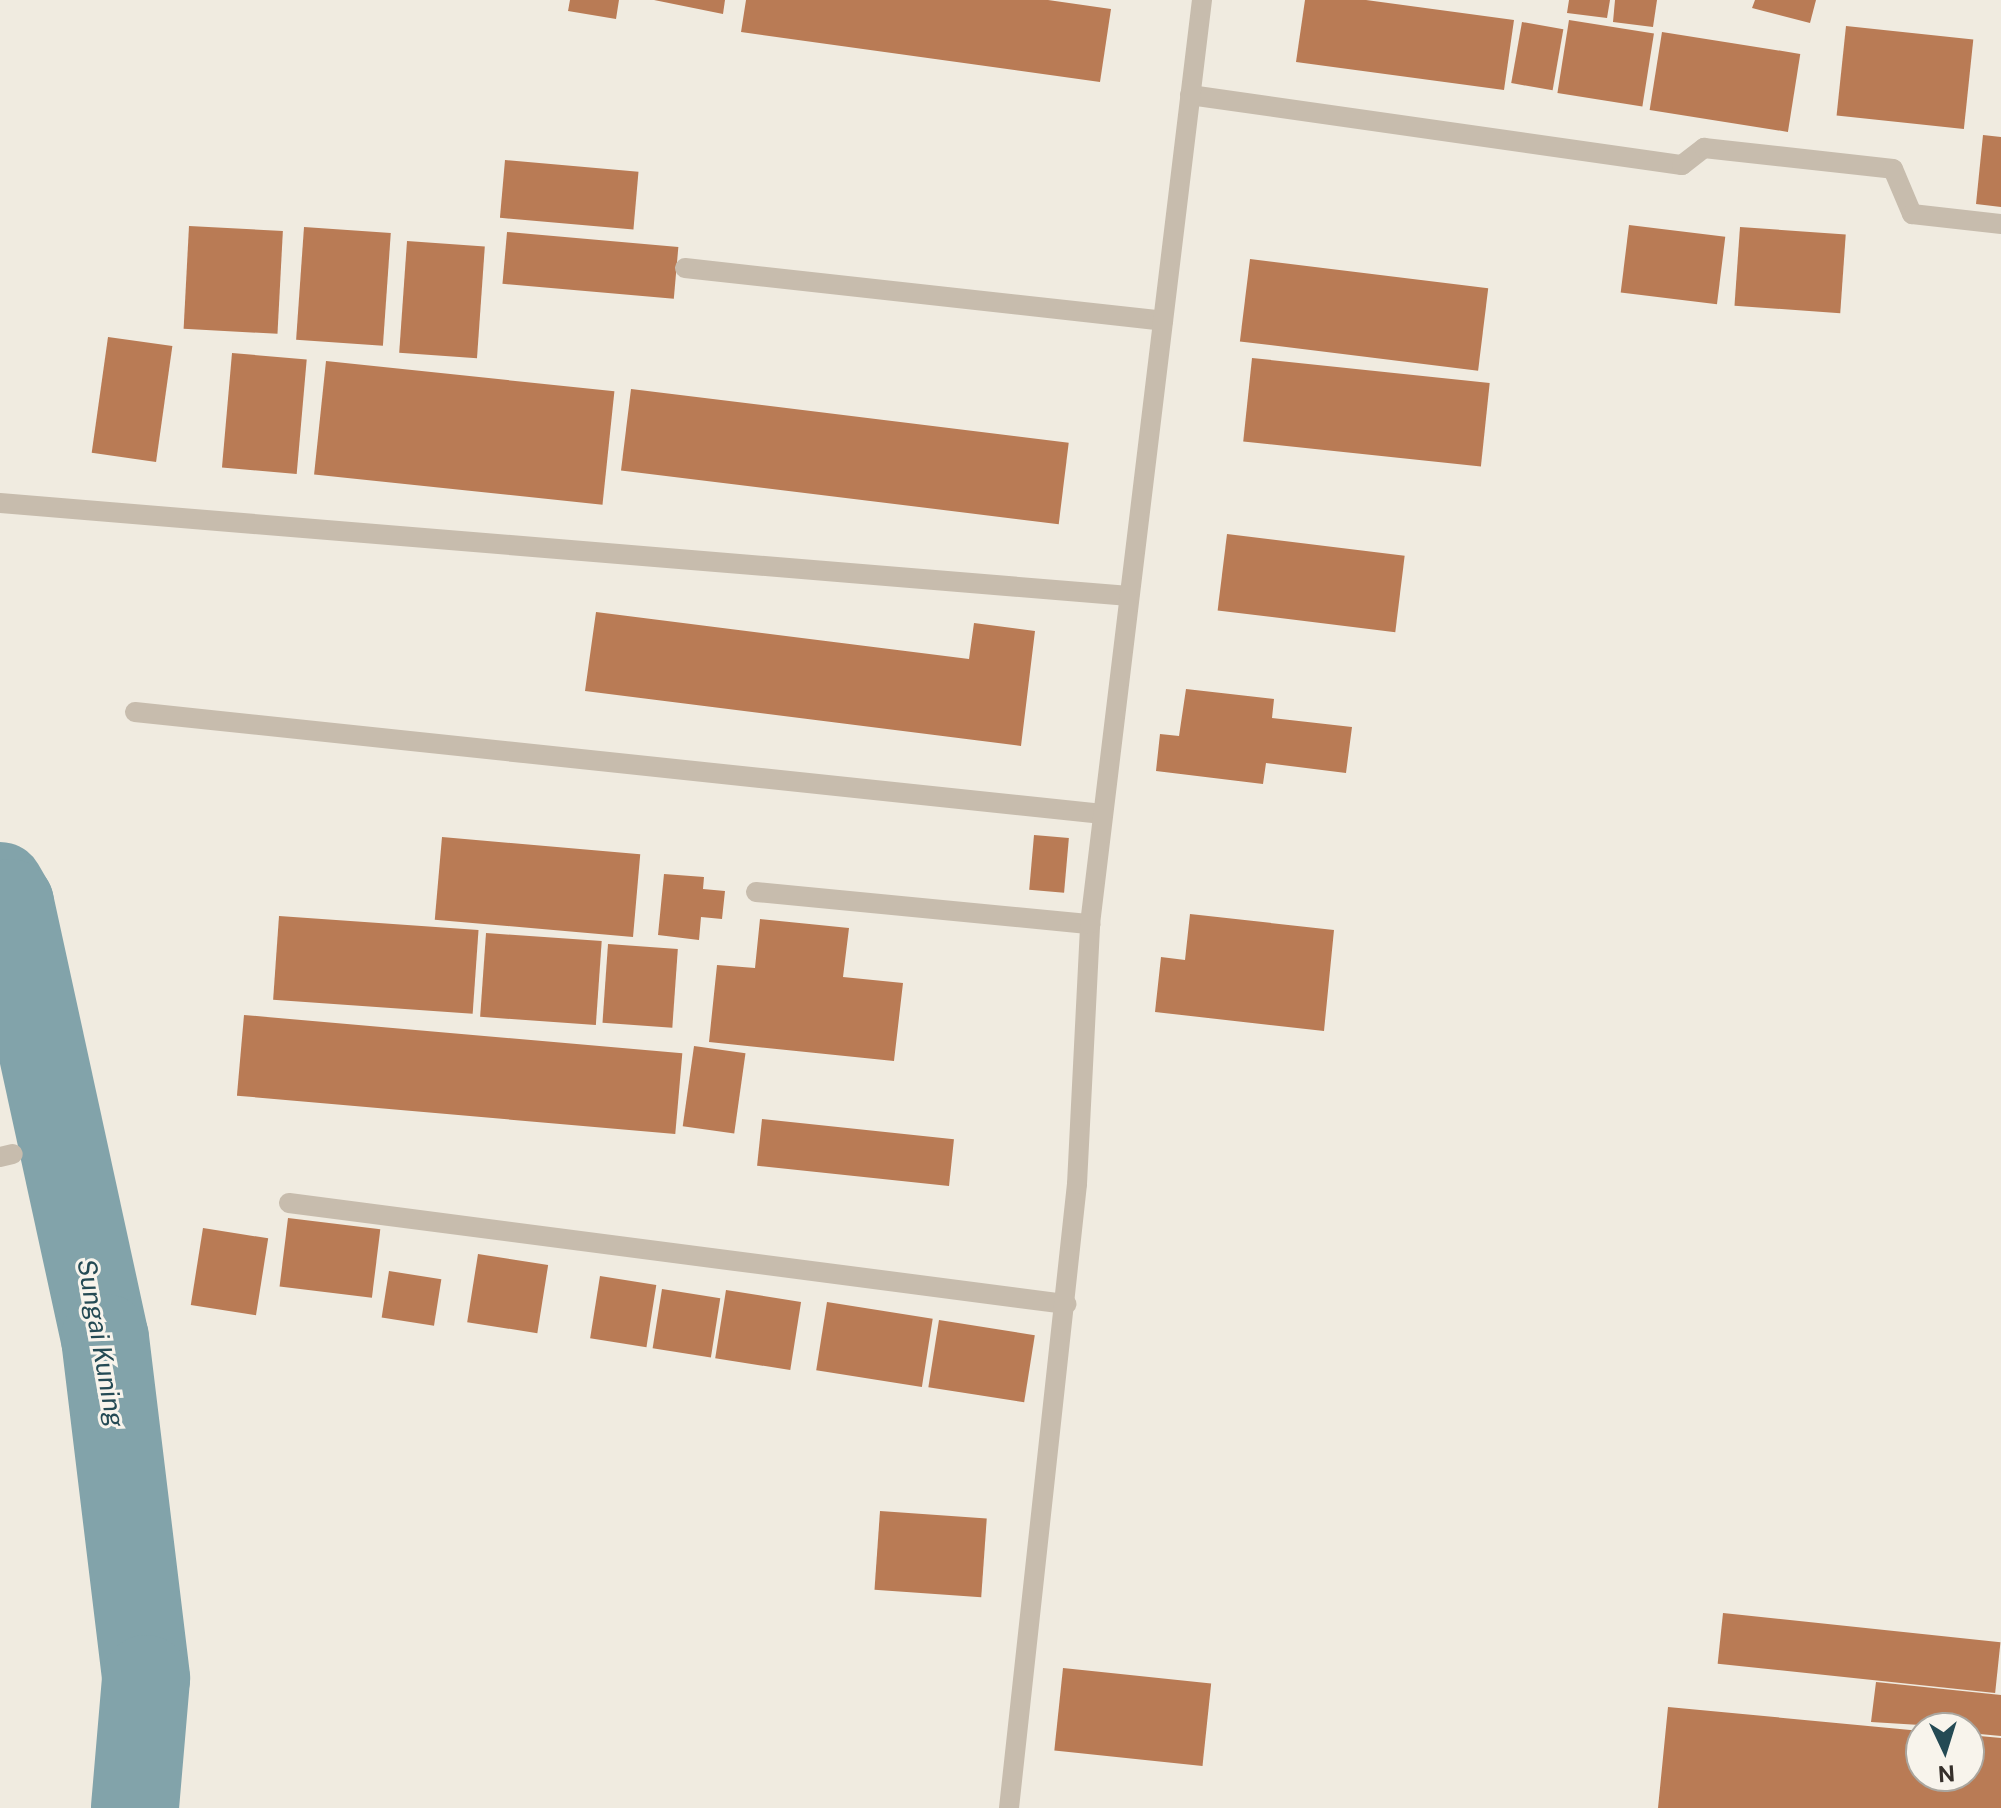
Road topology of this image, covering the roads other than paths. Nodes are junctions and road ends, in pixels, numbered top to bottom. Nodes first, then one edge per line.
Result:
1 (1202, 0) edge
2 (1190, 95) junction
3 (2001, 224) edge
4 (685, 268) dead end
5 (1163, 321) junction
6 (0, 503) edge
7 (1129, 596) junction
8 (135, 712) dead end
9 (1103, 814) junction
10 (756, 892) dead end
11 (1090, 924) junction
12 (289, 1203) dead end
13 (1066, 1304) junction
14 (1009, 1808) edge

1 - 2 street
2 - 3 street
2 - 5 street
4 - 5 street
5 - 7 street
6 - 7 street
7 - 9 street
8 - 9 street
9 - 11 street
10 - 11 street
11 - 13 street
12 - 13 street
13 - 14 street

